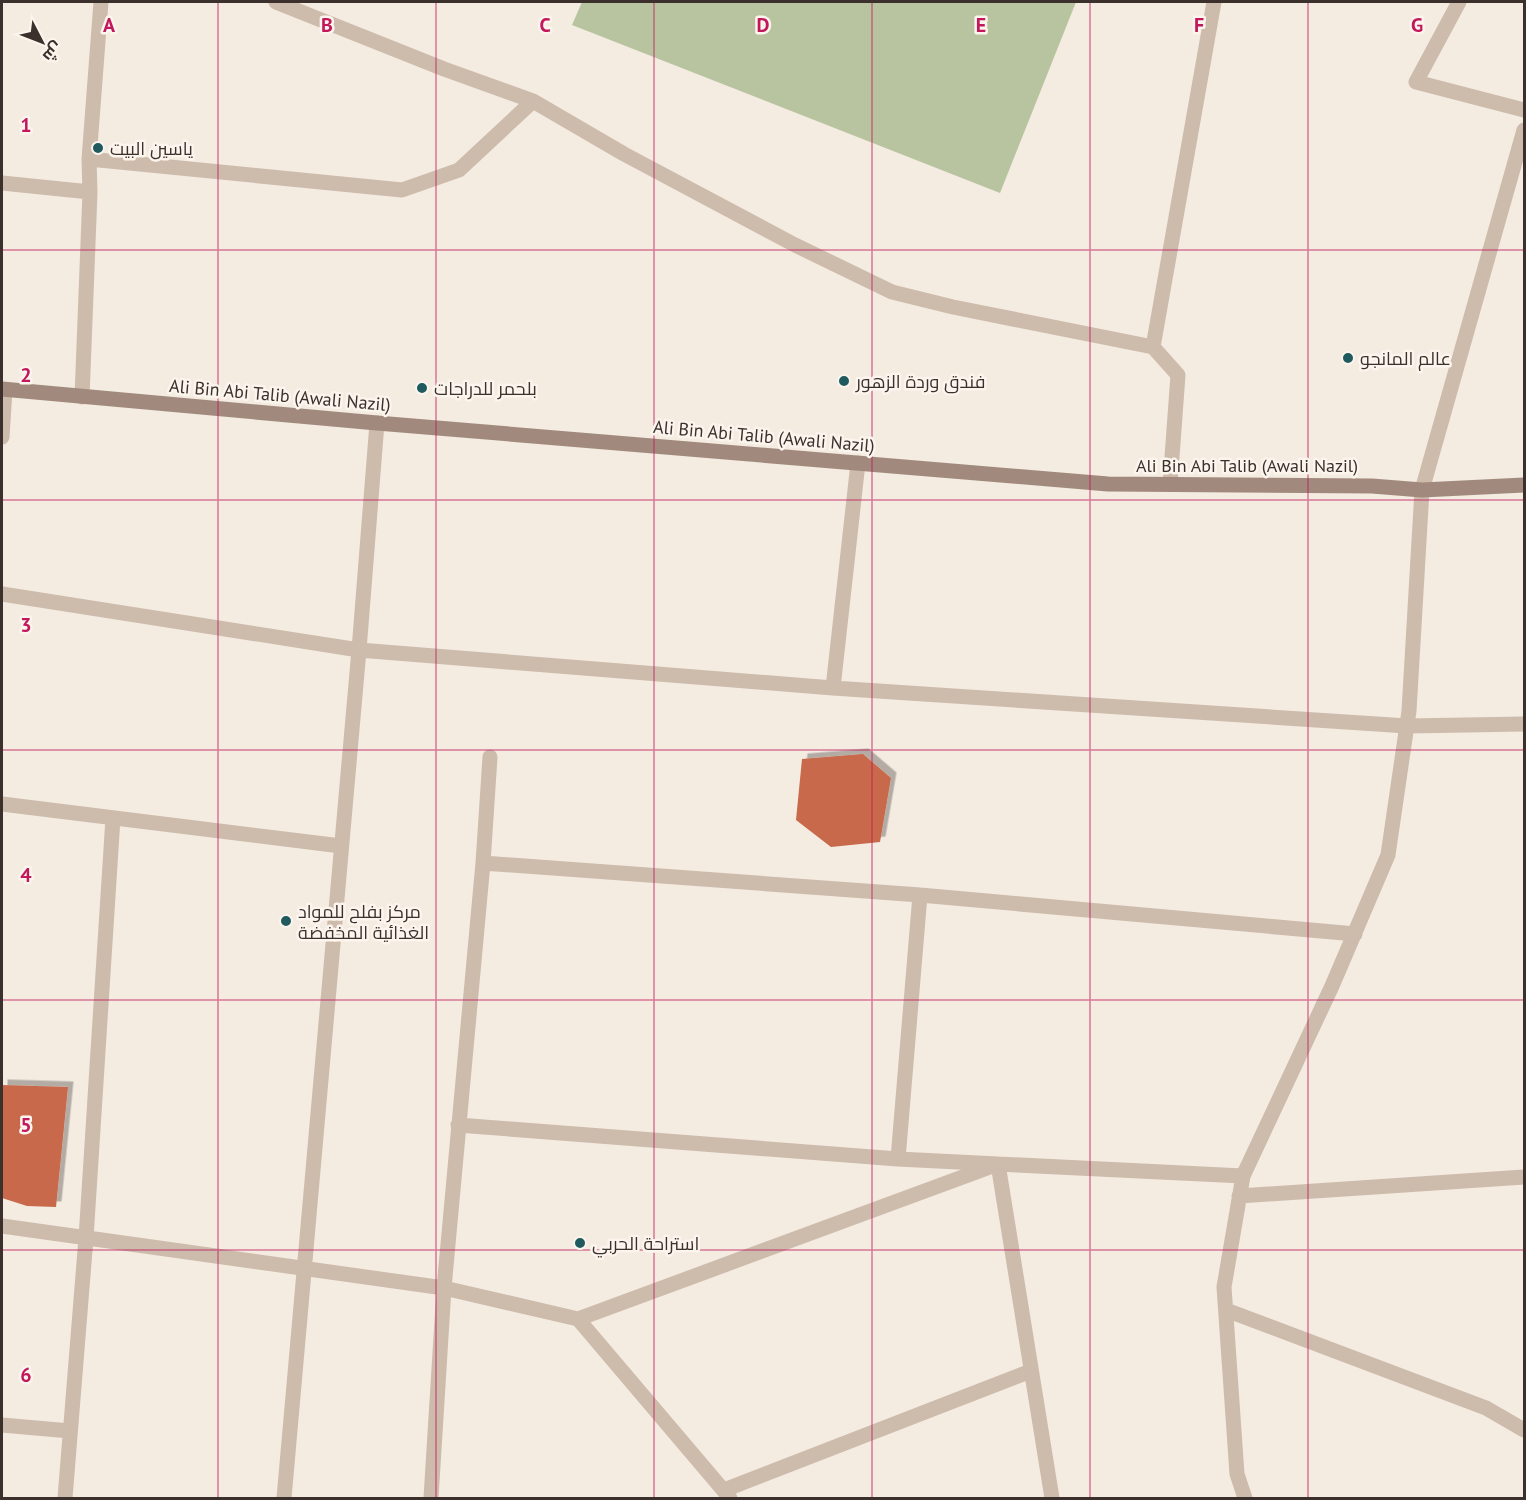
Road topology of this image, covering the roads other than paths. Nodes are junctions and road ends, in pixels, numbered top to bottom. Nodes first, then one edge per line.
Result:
1 (101, 2) edge
2 (276, 2) edge
3 (1214, 2) edge
4 (1459, 2) edge
5 (533, 101) junction
6 (1524, 110) edge
7 (1524, 130) edge
8 (89, 159) junction
9 (2, 183) edge
10 (90, 192) junction
11 (1153, 347) junction
12 (3, 389) edge
13 (82, 397) junction
14 (377, 423) junction
15 (2, 437) edge
16 (858, 463) junction
17 (1170, 484) junction
18 (1524, 485) edge
19 (1422, 490) junction
20 (2, 594) edge
21 (359, 650) junction
22 (833, 688) junction
23 (1524, 724) edge
24 (1407, 726) junction
25 (490, 757) dead end
26 (2, 804) edge
27 (113, 818) junction
28 (341, 846) junction
29 (483, 863) junction
30 (920, 895) junction
31 (1355, 934) junction
32 (458, 1125) junction
33 (898, 1159) junction
34 (998, 1164) junction
35 (1243, 1176) junction
36 (1524, 1177) edge
37 (1239, 1196) junction
38 (2, 1226) edge
39 (86, 1238) junction
40 (304, 1269) junction
41 (444, 1288) junction
42 (1226, 1310) junction
43 (578, 1319) junction
44 (1031, 1371) junction
45 (2, 1425) edge
46 (1524, 1430) edge
47 (70, 1431) junction
48 (727, 1494) edge
49 (65, 1498) edge
50 (285, 1498) edge
51 (431, 1498) edge
52 (1052, 1498) edge
53 (1245, 1498) edge

1 - 8 street
2 - 5 street
3 - 11 street
4 - 6 street
5 - 8 street
5 - 11 street
7 - 19 street
8 - 10 street
9 - 10 street
10 - 13 street
11 - 17 street
12 - 13 main road, Ali Bin Abi Talib (Awali Nazil)
12 - 15 street
13 - 14 main road, Ali Bin Abi Talib (Awali Nazil)
14 - 16 main road, Ali Bin Abi Talib (Awali Nazil)
14 - 21 street
16 - 17 main road, Ali Bin Abi Talib (Awali Nazil)
16 - 22 street
17 - 19 main road, Ali Bin Abi Talib (Awali Nazil)
18 - 19 main road, Ali Bin Abi Talib (Awali Nazil)
19 - 24 street
20 - 21 street
21 - 22 street
21 - 28 street
22 - 24 street
23 - 24 street
24 - 31 street
25 - 29 street
26 - 27 street
27 - 28 street
27 - 39 street
28 - 40 street
29 - 30 street
29 - 32 street
30 - 31 street
30 - 33 street
31 - 35 street
32 - 33 street
32 - 41 street
33 - 34 street
34 - 35 street
34 - 43 street
34 - 44 street
35 - 37 street
36 - 37 street
37 - 42 street
38 - 39 street
39 - 40 street
39 - 47 street
40 - 41 street
40 - 50 street
41 - 43 street
41 - 51 street
42 - 46 street
42 - 53 street
43 - 48 street
44 - 48 street
44 - 52 street
45 - 47 street
47 - 49 street

